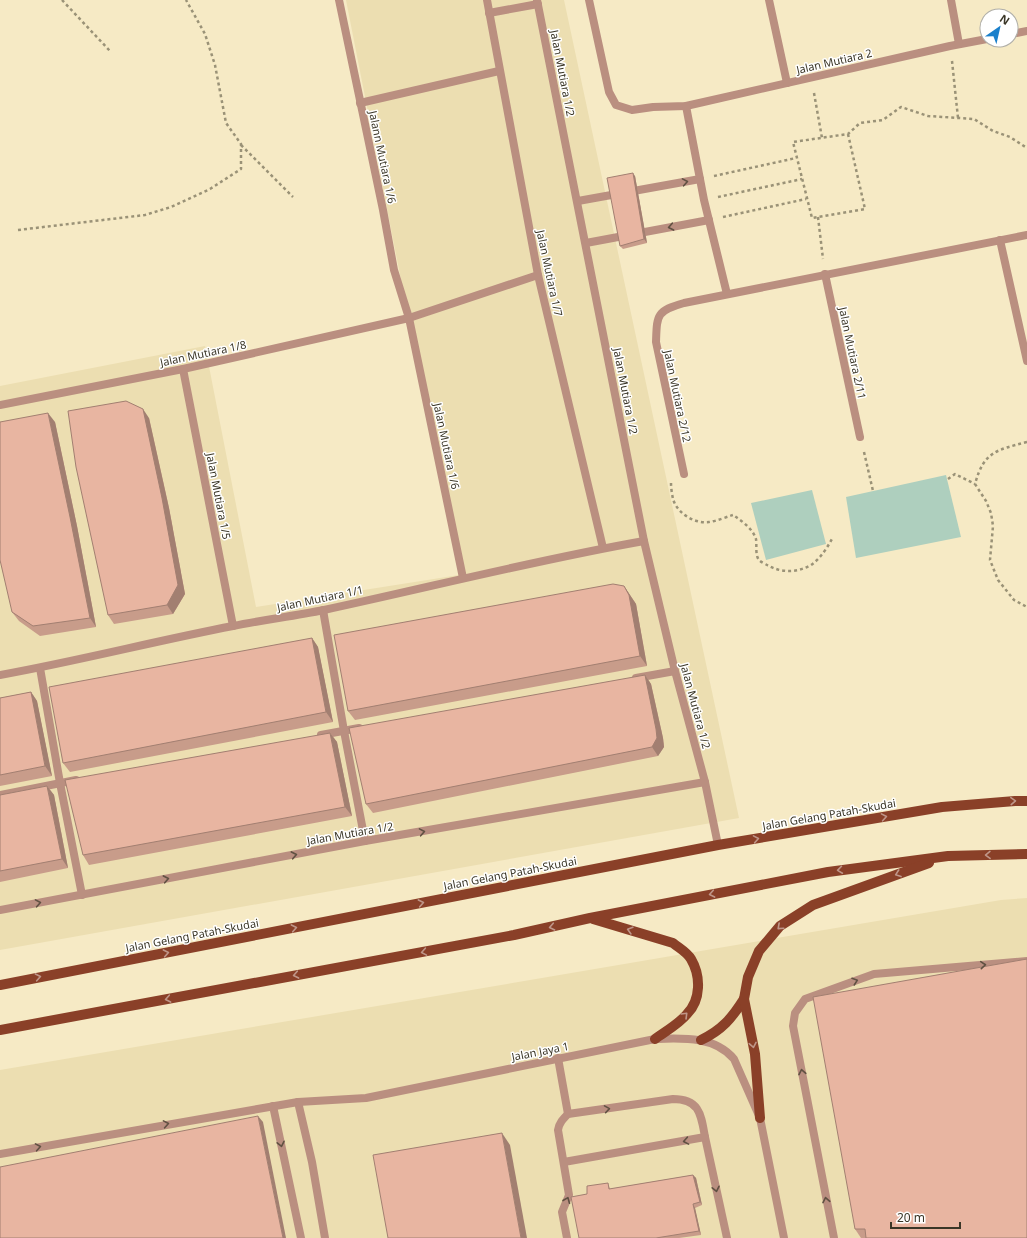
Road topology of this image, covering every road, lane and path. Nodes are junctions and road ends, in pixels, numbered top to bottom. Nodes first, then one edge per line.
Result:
1 (62, 0) edge
2 (186, 0) edge
3 (339, 0) edge
4 (487, 0) edge
5 (589, 0) edge
6 (769, 0) edge
7 (951, 0) edge
8 (538, 2) edge
9 (489, 13) junction
10 (979, 40) edge
11 (959, 44) junction
12 (950, 46) junction
13 (110, 51) dead end
14 (499, 71) junction
15 (810, 77) junction
16 (787, 83) junction
17 (360, 103) junction
18 (686, 106) junction
19 (958, 118) junction
20 (848, 134) junction
21 (822, 138) junction
22 (241, 144) junction
23 (1027, 148) edge
24 (796, 158) junction
25 (700, 179) junction
26 (802, 179) junction
27 (293, 197) dead end
28 (807, 198) junction
29 (704, 200) junction
30 (578, 201) junction
31 (818, 216) junction
32 (709, 220) junction
33 (18, 230) dead end
34 (1027, 234) edge
35 (1000, 240) junction
36 (586, 243) junction
37 (825, 274) junction
38 (538, 275) junction
39 (727, 294) junction
40 (409, 318) junction
41 (1027, 362) edge
42 (183, 369) junction
43 (0, 405) edge
44 (860, 437) joint
45 (1027, 442) edge
46 (684, 474) joint
47 (948, 479) dead end
48 (975, 484) junction
49 (873, 491) dead end
50 (832, 539) dead end
51 (644, 541) junction
52 (603, 548) junction
53 (463, 578) junction
54 (1027, 607) edge
55 (323, 610) junction
56 (233, 626) junction
57 (40, 668) junction
58 (675, 671) junction
59 (0, 675) edge
60 (629, 679) edge
61 (367, 726) edge
62 (344, 730) junction
63 (313, 736) edge
64 (83, 779) edge
65 (705, 782) junction
66 (60, 784) junction
67 (0, 795) edge
68 (1027, 801) edge
69 (365, 842) junction
70 (718, 845) junction
71 (1027, 854) edge
72 (948, 856) junction
73 (82, 895) junction
74 (0, 910) edge
75 (590, 918) junction
76 (1027, 961) edge
77 (0, 985) edge
78 (744, 999) junction
79 (0, 1030) edge
80 (656, 1039) junction
81 (701, 1040) junction
82 (558, 1058) junction
83 (298, 1102) junction
84 (273, 1106) junction
85 (568, 1114) junction
86 (760, 1118) junction
87 (705, 1137) junction
88 (0, 1154) edge
89 (564, 1162) junction
90 (301, 1238) edge
91 (325, 1238) edge
92 (567, 1238) edge
93 (727, 1238) edge
94 (784, 1238) edge
95 (834, 1238) edge

1 - 13 path
2 - 22 path
3 - 17 street, Jalann Mutiara 1/6
4 - 9 street, Jalan Mutiara 1/7
5 - 18 street, Jalan Mutiara 2
6 - 16 street
7 - 11 street
8 - 9 street
8 - 30 street, Jalan Mutiara 1/2
9 - 14 street, Jalan Mutiara 1/7
10 - 11 street, Jalan Mutiara 2
11 - 12 street, Jalan Mutiara 2
12 - 15 street, Jalan Mutiara 2
12 - 19 path
14 - 17 street
14 - 38 street, Jalan Mutiara 1/7
15 - 16 street, Jalan Mutiara 2
15 - 21 path
16 - 18 street, Jalan Mutiara 2
17 - 40 street, Jalann Mutiara 1/6
18 - 25 street
19 - 20 path
19 - 23 path
20 - 21 path
20 - 31 path
21 - 24 path
22 - 27 path
22 - 33 path
24 - 25 path
24 - 26 path
25 - 29 street
30 -> 25 street
26 - 28 path
26 - 29 path
28 - 31 path
28 - 32 path
29 - 32 street
30 - 36 street, Jalan Mutiara 1/2
31 - 37 path
32 -> 36 street
32 - 39 street
34 - 35 street
35 - 37 street
35 - 41 street
36 - 51 street, Jalan Mutiara 1/2
37 - 39 street
37 - 44 street, Jalan Mutiara 2/11
38 - 40 street, Jalan Mutiara 1/8
38 - 52 street, Jalan Mutiara 1/7
39 - 46 street, Jalan Mutiara 2/12
40 - 42 street, Jalan Mutiara 1/8
40 - 53 street, Jalan Mutiara 1/6
42 - 43 street, Jalan Mutiara 1/8
42 - 56 street, Jalan Mutiara 1/5
44 - 49 path
45 - 48 path
46 - 50 path
47 - 48 path
48 - 54 path
51 - 52 street, Jalan Mutiara 1/1
51 - 58 street, Jalan Mutiara 1/2
52 - 53 street, Jalan Mutiara 1/1
53 - 55 street, Jalan Mutiara 1/1
55 - 56 street, Jalan Mutiara 1/1
55 - 62 street
56 - 57 street, Jalan Mutiara 1/1
57 - 59 street, Jalan Mutiara 1/1
57 - 66 street
58 - 60 street
58 - 65 street, Jalan Mutiara 1/2
61 - 62 street
62 - 63 street
62 - 69 street
64 - 66 street
69 -> 65 street, Jalan Mutiara 1/2
65 - 70 street, Jalan Mutiara 1/2
66 - 67 street
66 - 73 street
70 -> 68 main road, Jalan Gelang Patah-Skudai
73 -> 69 street, Jalan Mutiara 1/2
77 -> 70 main road, Jalan Gelang Patah-Skudai
71 -> 72 main road
72 -> 75 main road
72 -> 78 main road
74 -> 73 street, Jalan Mutiara 1/2
75 -> 79 main road
80 -> 75 main road
95 -> 76 street
78 - 81 main road
78 -> 86 main road
80 - 81 street, Jalan Jaya 1
80 - 82 street, Jalan Jaya 1
81 - 86 street, Jalan Jaya 1
82 - 83 street, Jalan Jaya 1
82 - 85 street
83 - 84 street, Jalan Jaya 1
83 - 91 street
88 -> 84 street, Jalan Jaya 1
84 -> 90 street
85 -> 87 street
85 - 89 street
86 - 94 street, Jalan Jaya 1
87 -> 89 street
87 -> 93 street
92 -> 89 street

